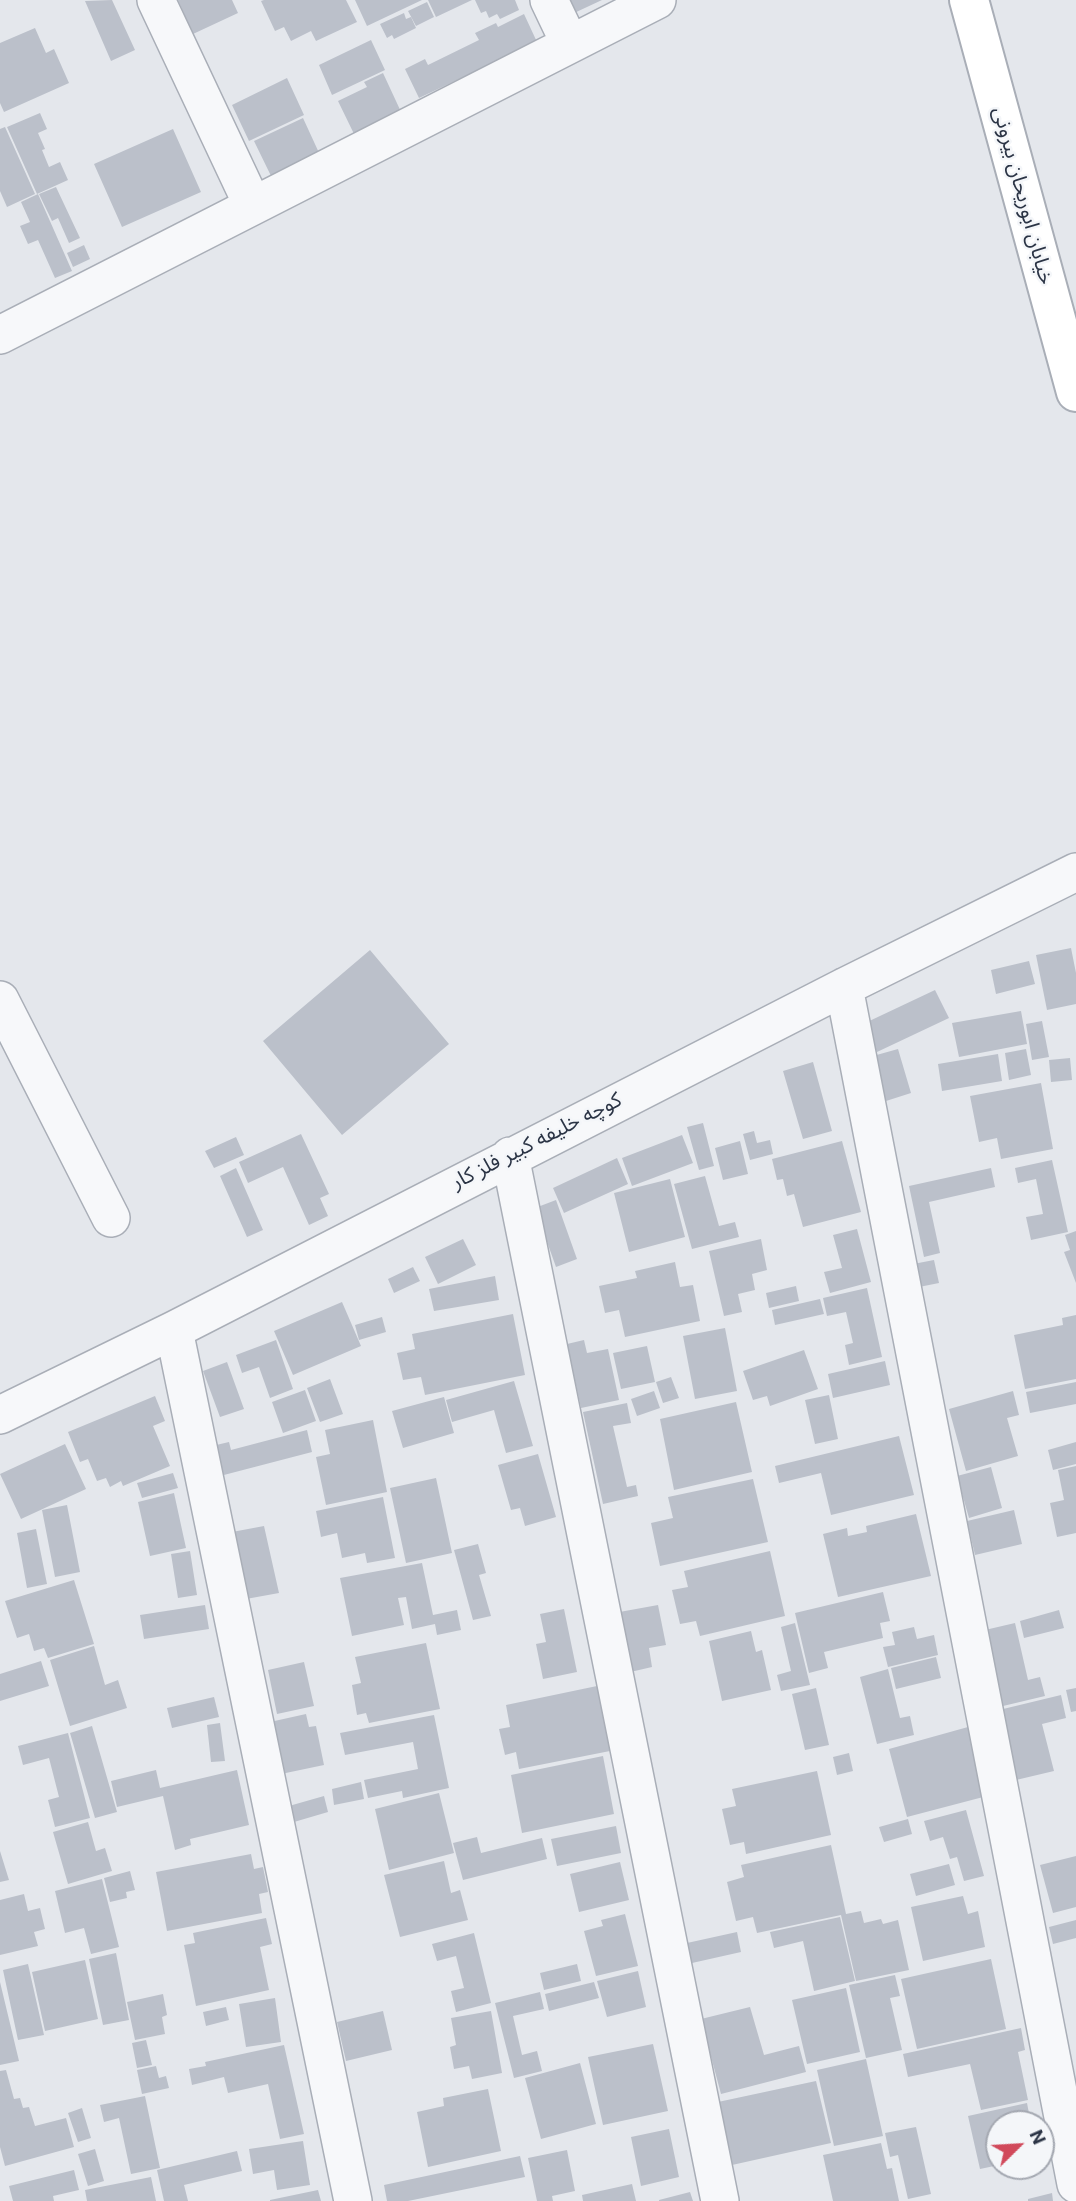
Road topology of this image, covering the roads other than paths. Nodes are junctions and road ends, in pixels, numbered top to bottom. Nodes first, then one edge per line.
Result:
1 (156, 0) edge
2 (550, 0) edge
3 (657, 0) edge
4 (969, 0) edge
5 (570, 44) junction
6 (253, 206) junction
7 (0, 335) edge
8 (1076, 392) edge
9 (1076, 872) edge
10 (844, 987) junction
11 (0, 1000) edge
12 (510, 1156) junction
13 (111, 1218) dead end
14 (174, 1330) junction
15 (0, 1415) edge
16 (1076, 2184) edge
17 (353, 2201) edge
18 (720, 2201) edge

1 - 6 street
2 - 5 street
3 - 5 street
4 - 8 street, خیابان ابوریحان بیرونی
5 - 6 street
6 - 7 street
9 - 10 street, کوچه خلیفه کبیر فلز کار
10 - 12 street, کوچه خلیفه کبیر فلز کار
10 - 16 street
11 - 13 street
12 - 14 street, کوچه خلیفه کبیر فلز کار
12 - 18 street
14 - 15 street, کوچه خلیفه کبیر فلز کار
14 - 17 street

